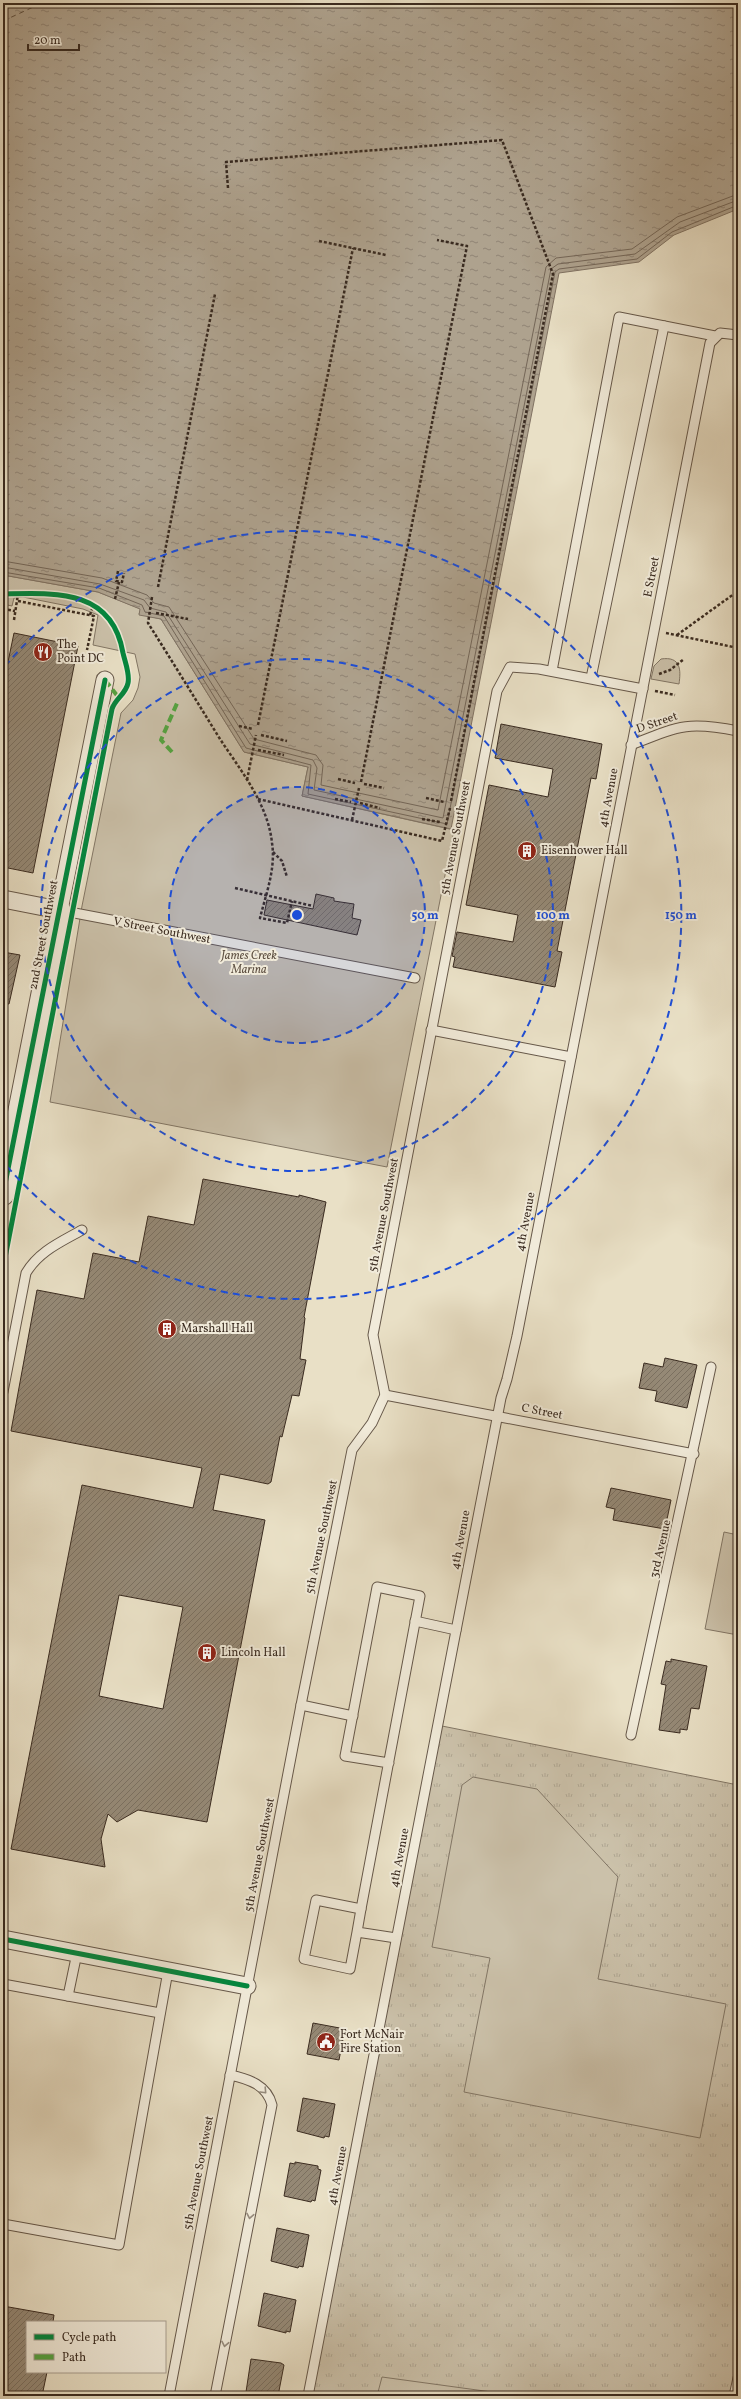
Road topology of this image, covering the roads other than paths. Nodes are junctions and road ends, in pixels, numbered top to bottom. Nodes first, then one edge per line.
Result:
1 (664, 326) junction
2 (738, 335) edge
3 (715, 336) junction
4 (552, 671) junction
5 (591, 678) junction
6 (105, 680) dead end
7 (642, 689) junction
8 (738, 731) edge
9 (631, 745) junction
10 (3, 899) edge
11 (59, 910) junction
12 (415, 978) dead end
13 (431, 1030) junction
14 (571, 1057) junction
15 (3, 1194) edge
16 (82, 1230) dead end
17 (711, 1367) dead end
18 (3, 1392) edge
19 (385, 1395) junction
20 (497, 1416) junction
21 (694, 1454) junction
22 (415, 1621) junction
23 (456, 1630) junction
24 (301, 1705) junction
25 (353, 1716) junction
26 (631, 1735) dead end
27 (389, 1763) junction
28 (361, 1909) junction
29 (357, 1932) junction
30 (396, 1938) junction
31 (3, 1939) edge
32 (77, 1953) junction
33 (168, 1971) junction
34 (3, 1984) edge
35 (247, 1986) junction
36 (68, 1996) junction
37 (160, 2013) junction
38 (230, 2075) junction
39 (3, 2224) edge
40 (738, 2378) edge
41 (169, 2396) edge
42 (215, 2396) edge
43 (308, 2396) edge
44 (734, 2396) edge

1 - 3 lane
1 - 4 lane
1 - 5 lane
2 - 3 lane
3 - 7 lane, E Street
4 - 5 lane
4 - 13 lane, 5th Avenue Southwest
5 - 7 lane
6 - 11 street, 2nd Street Southwest
7 - 9 lane, 4th Avenue
8 - 9 lane, D Street
9 - 14 lane, 4th Avenue
10 - 11 street, V Street Southwest
11 - 12 lane, V Street Southwest
11 - 15 street, 2nd Street Southwest
13 - 14 lane
13 - 19 lane, 5th Avenue Southwest
14 - 20 lane, 4th Avenue
16 - 18 lane
17 - 21 lane, 3rd Avenue
19 - 20 lane, C Street
19 - 24 lane, 5th Avenue Southwest
20 - 21 lane, C Street
20 - 23 lane, 4th Avenue
21 - 26 lane, 3rd Avenue
22 - 23 lane
22 - 25 lane
22 - 27 lane
23 - 30 lane, 4th Avenue
24 - 25 lane
24 - 35 lane, 5th Avenue Southwest
25 - 27 lane
27 - 28 lane
28 - 29 lane
28 - 29 lane
29 - 30 lane
30 - 43 lane, 4th Avenue
31 - 32 street
32 - 33 street
32 - 36 lane
33 - 35 street
33 - 37 lane
34 - 36 lane
35 - 38 lane, 5th Avenue Southwest
36 - 37 lane
37 - 39 lane
38 - 41 lane, 5th Avenue Southwest
38 -> 42 lane
40 - 44 lane

